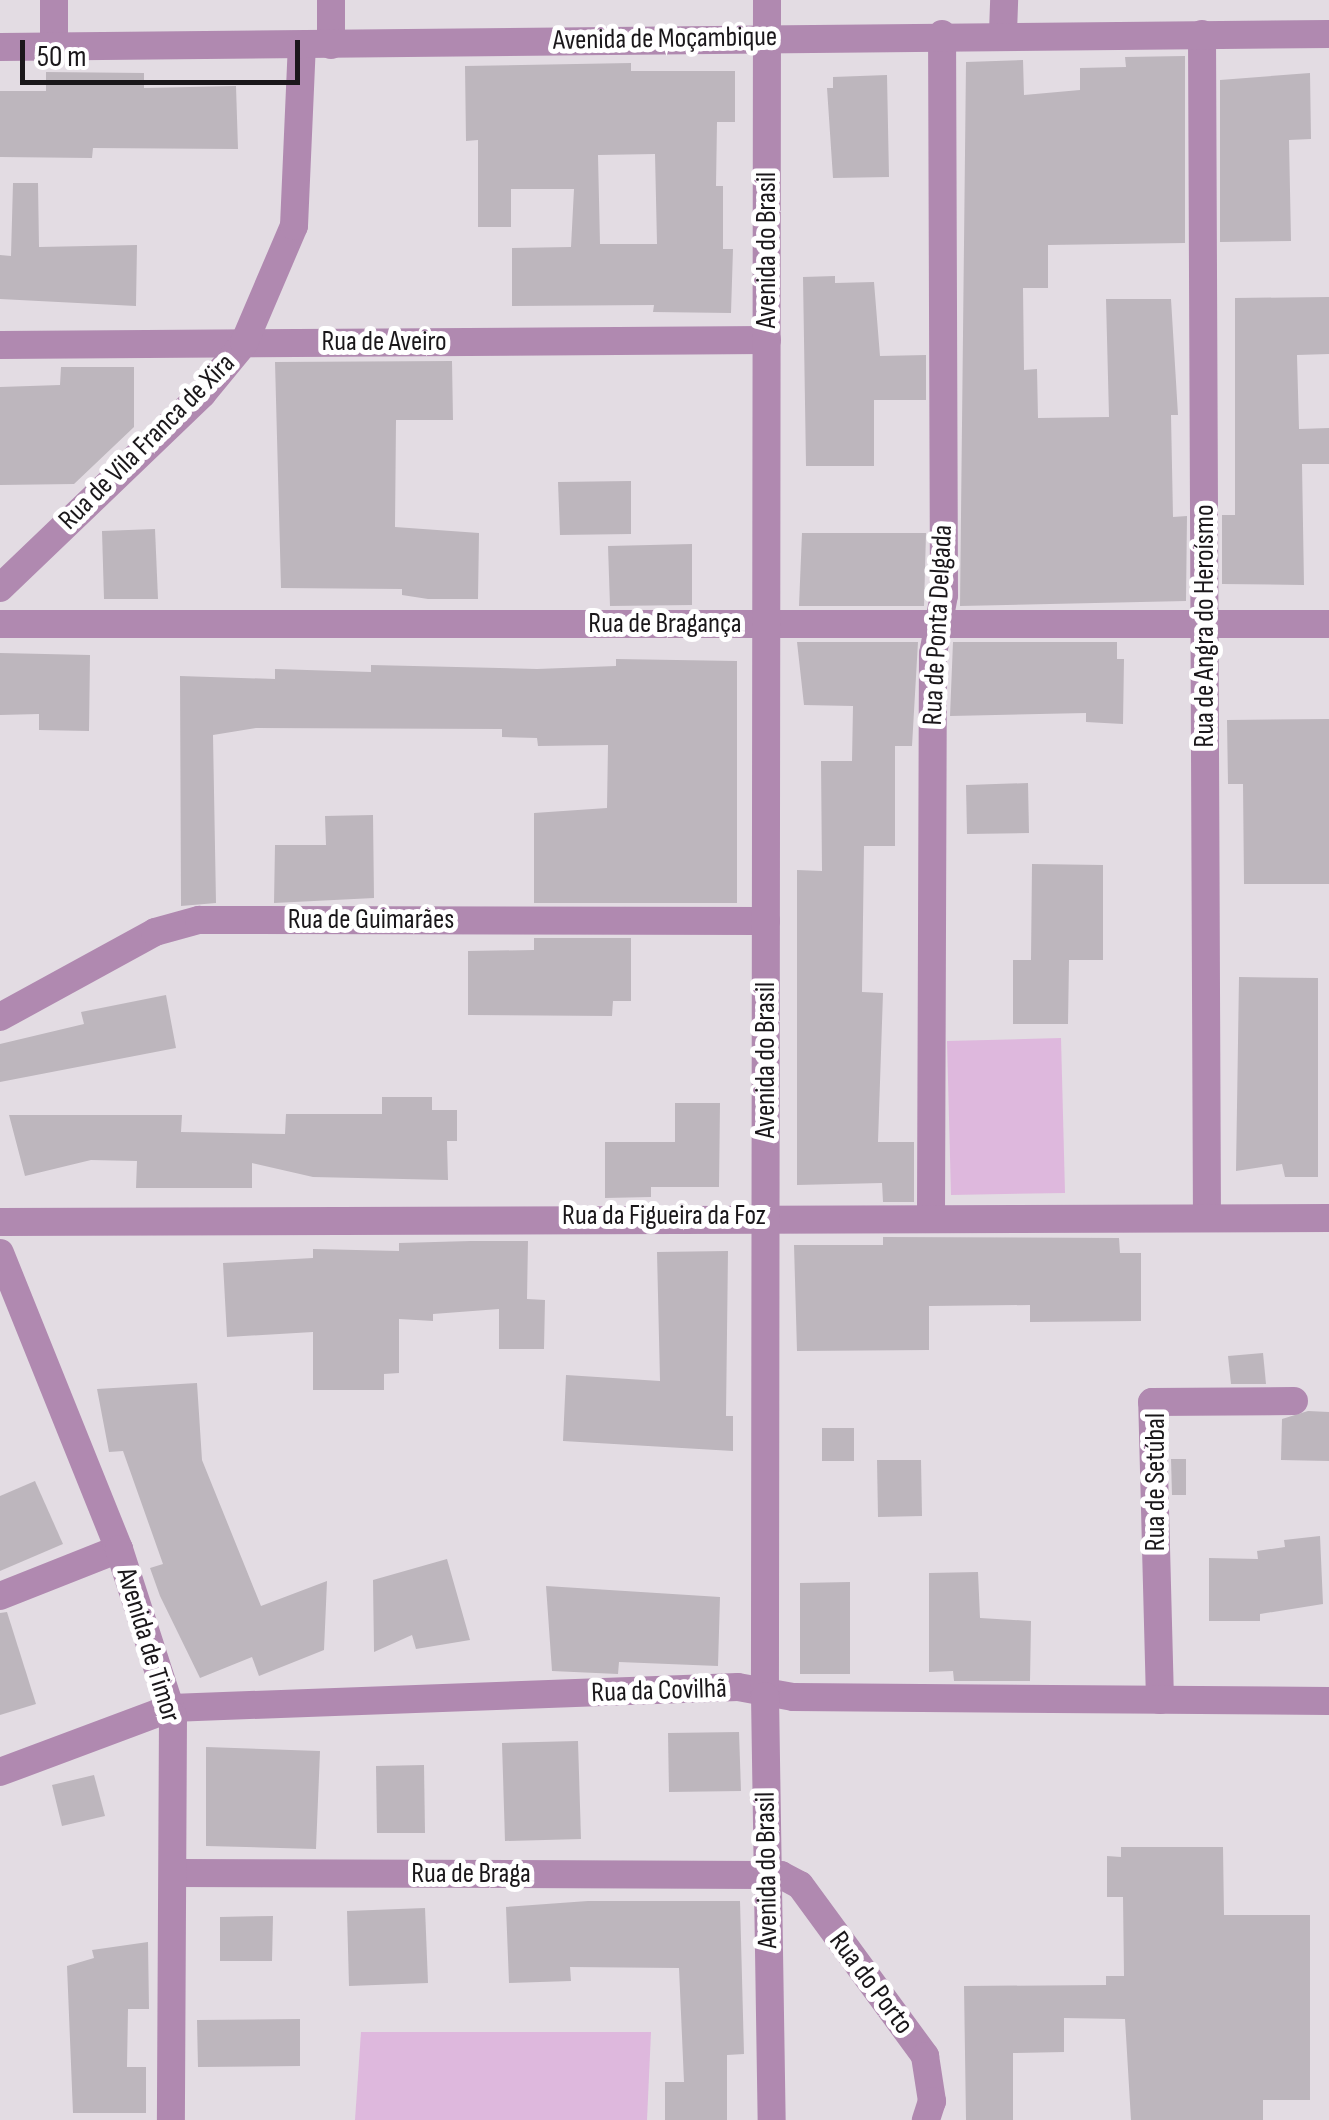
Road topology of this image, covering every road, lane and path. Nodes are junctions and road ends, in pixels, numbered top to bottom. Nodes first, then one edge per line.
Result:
1 (54, 0) edge
2 (331, 0) edge
3 (768, 0) edge
4 (1004, 0) edge
5 (1004, 33) junction
6 (942, 34) junction
7 (1202, 34) junction
8 (1329, 34) edge
9 (768, 38) junction
10 (331, 44) junction
11 (302, 45) junction
12 (54, 47) junction
13 (0, 48) edge
14 (767, 340) junction
15 (244, 343) junction
16 (0, 345) edge
17 (0, 588) edge
18 (0, 624) edge
19 (766, 624) junction
20 (939, 624) junction
21 (1329, 624) edge
22 (1205, 625) junction
23 (766, 921) junction
24 (0, 1017) edge
25 (766, 1215) junction
26 (930, 1215) junction
27 (1207, 1218) junction
28 (1329, 1218) edge
29 (0, 1222) edge
30 (0, 1253) edge
31 (9, 1295) edge
32 (1294, 1401) dead end
33 (119, 1549) junction
34 (0, 1596) edge
35 (765, 1696) junction
36 (1160, 1700) junction
37 (1329, 1701) edge
38 (172, 1708) junction
39 (0, 1772) edge
40 (176, 1873) junction
41 (766, 1874) junction
42 (171, 2120) edge
43 (772, 2120) edge
44 (926, 2120) edge

1 - 12 street
2 - 10 street
3 - 9 street, Avenida do Brasil
4 - 5 street
5 - 6 street, Avenida de Moçambique
5 - 7 street, Avenida de Moçambique
6 - 9 street, Avenida de Moçambique
6 - 20 street, Rua de Ponta Delgada
7 - 8 street, Avenida de Moçambique
7 - 22 street, Rua de Angra do Heroísmo
9 - 10 street, Avenida de Moçambique
9 - 14 street, Avenida do Brasil
10 - 11 street, Avenida de Moçambique
11 - 12 street, Avenida de Moçambique
11 - 15 street, Rua de Vila Franca de Xira
12 - 13 street, Avenida de Moçambique
14 - 15 street, Rua de Aveiro
14 - 19 street, Avenida do Brasil
15 - 16 street, Rua de Aveiro
15 - 17 street, Rua de Vila Franca de Xira
18 - 19 street, Rua de Bragança
19 - 20 street, Rua de Bragança
19 - 23 street, Avenida do Brasil
20 - 22 street, Rua de Bragança
20 - 26 street, Rua de Ponta Delgada
21 - 22 street, Rua de Bragança
22 - 27 street, Rua de Angra do Heroísmo
23 - 24 street, Rua de Guimarães
23 - 25 street, Avenida do Brasil
25 - 26 street, Rua da Figueira da Foz
25 - 29 street, Rua da Figueira da Foz
25 - 35 street, Avenida do Brasil
26 - 27 street, Rua da Figueira da Foz
27 - 28 street, Rua da Figueira da Foz
30 - 31 street, Avenida de Timor
31 - 33 street, Avenida de Timor
32 - 36 street, Rua de Setúbal
33 - 34 street
33 - 38 street, Avenida de Timor
35 - 36 street, Rua da Covilhã
35 - 38 street, Rua da Covilhã
35 - 41 street, Avenida do Brasil
36 - 37 street, Rua da Covilhã
38 - 39 street, Rua da Covilhã
38 - 40 street, Avenida de Timor
40 - 41 street, Rua de Braga
40 - 42 street, Avenida de Timor
41 - 43 street, Avenida do Brasil
41 - 44 street, Rua do Porto

